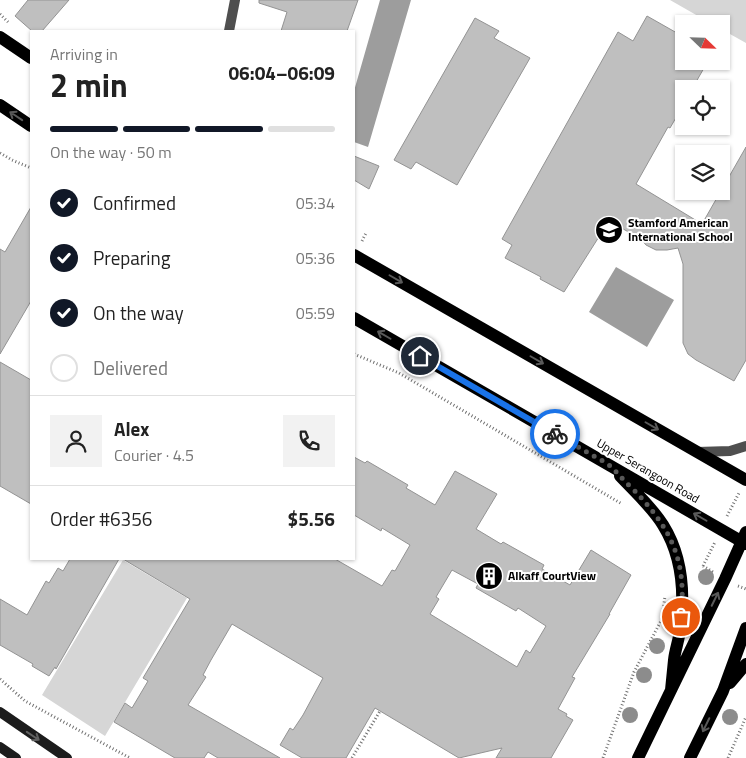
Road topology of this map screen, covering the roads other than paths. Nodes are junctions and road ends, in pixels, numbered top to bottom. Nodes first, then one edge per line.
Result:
1 (235, 0) edge
2 (229, 30) edge
3 (0, 36) edge
4 (0, 44) edge
5 (28, 55) edge
6 (0, 106) edge
7 (30, 125) edge
8 (355, 256) edge
9 (355, 319) edge
10 (746, 446) edge
11 (697, 452) junction
12 (608, 465) junction
13 (746, 480) edge
14 (745, 539) edge
15 (746, 628) edge
16 (746, 664) edge
17 (671, 690) junction
18 (723, 691) junction
19 (0, 712) edge
20 (0, 747) edge
21 (16, 758) edge
22 (67, 758) edge
23 (638, 758) edge
24 (690, 758) edge

1 - 2 street
3 - 5 main road
4 - 5 main road
7 -> 6 main road
8 -> 11 main road
12 -> 9 main road, Upper Serangoon Road
10 - 11 street
11 - 13 main road
14 -> 12 main road, Upper Serangoon Road
12 - 17 main road
17 -> 14 main road
15 - 18 main road
16 - 18 main road
17 - 23 main road
18 -> 24 main road
19 -> 22 street
20 - 21 street

